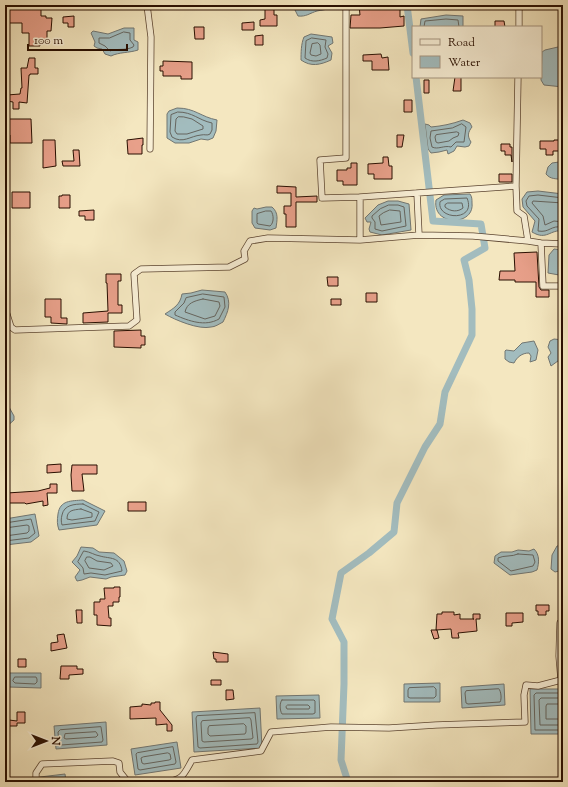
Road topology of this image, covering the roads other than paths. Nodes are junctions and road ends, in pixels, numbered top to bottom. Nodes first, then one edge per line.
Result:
1 (147, 5) edge
2 (346, 5) edge
3 (519, 5) edge
4 (519, 26) edge
5 (518, 78) edge
6 (5, 142) edge
7 (150, 149) dead end
8 (5, 150) edge
9 (516, 186) junction
10 (417, 193) junction
11 (360, 197) junction
12 (419, 235) junction
13 (360, 240) junction
14 (528, 241) junction
15 (541, 243) junction
16 (563, 244) edge
17 (563, 286) edge
18 (5, 308) edge
19 (560, 623) dead end
20 (562, 680) edge
21 (36, 782) edge
22 (128, 782) edge
23 (164, 782) edge

1 - 7 street
2 - 11 street
3 - 4 street
5 - 9 street
6 - 8 street
9 - 10 street
9 - 14 street
10 - 11 street
10 - 12 street
11 - 13 street
12 - 13 street
12 - 14 street
13 - 18 street
14 - 15 street
15 - 16 street
15 - 17 street
19 - 20 street
20 - 23 street
21 - 22 street

